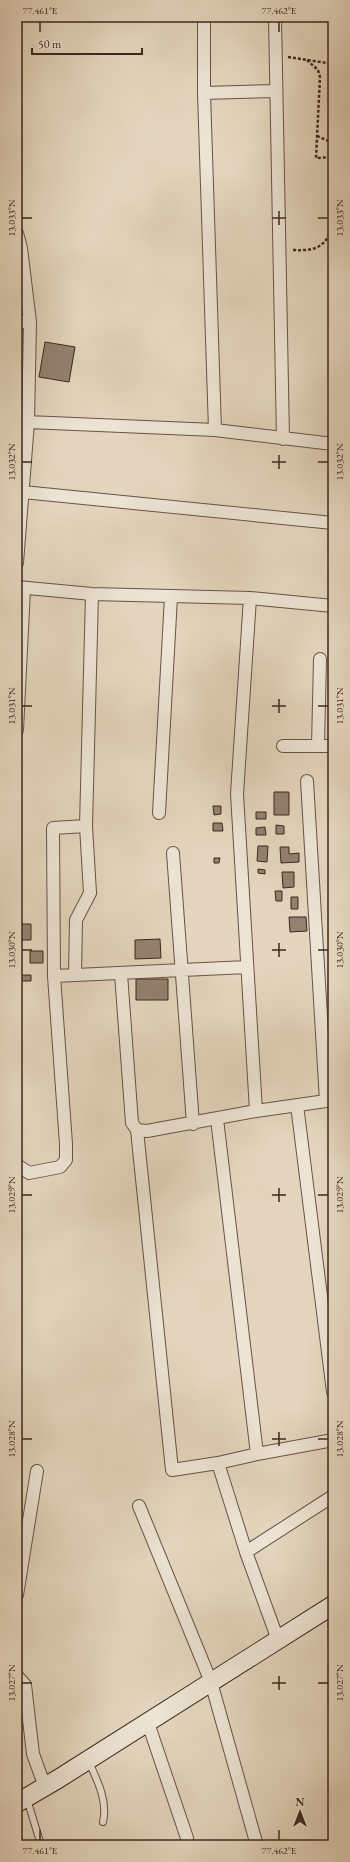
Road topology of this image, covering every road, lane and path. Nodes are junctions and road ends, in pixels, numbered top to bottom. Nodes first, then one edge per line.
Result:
1 (204, 17) edge
2 (274, 17) edge
3 (275, 56) junction
4 (307, 60) junction
5 (333, 64) edge
6 (276, 91) junction
7 (204, 93) junction
8 (317, 136) junction
9 (333, 143) edge
10 (333, 157) edge
11 (333, 225) edge
12 (17, 233) edge
13 (19, 248) edge
14 (280, 249) junction
15 (17, 322) edge
16 (30, 322) junction
17 (28, 422) junction
18 (215, 430) junction
19 (282, 439) junction
20 (333, 444) edge
21 (23, 492) junction
22 (333, 523) edge
23 (17, 563) edge
24 (20, 588) edge
25 (92, 594) junction
26 (170, 597) junction
27 (250, 598) junction
28 (333, 606) edge
29 (320, 659) dead end
30 (17, 730) edge
31 (283, 746) dead end
32 (318, 746) junction
33 (333, 746) edge
34 (307, 781) dead end
35 (159, 813) dead end
36 (86, 826) junction
37 (173, 853) dead end
38 (247, 967) junction
39 (182, 971) junction
40 (121, 974) junction
41 (76, 975) junction
42 (54, 976) junction
43 (329, 1100) edge
44 (297, 1105) junction
45 (256, 1111) junction
46 (217, 1119) junction
47 (194, 1124) junction
48 (138, 1130) junction
49 (17, 1165) edge
50 (333, 1392) edge
51 (333, 1440) edge
52 (257, 1454) junction
53 (218, 1463) junction
54 (37, 1470) dead end
55 (333, 1496) edge
56 (139, 1506) dead end
57 (246, 1552) junction
58 (17, 1594) edge
59 (333, 1605) edge
60 (278, 1640) junction
61 (17, 1676) edge
62 (211, 1682) junction
63 (148, 1722) junction
64 (88, 1760) junction
65 (45, 1787) junction
66 (22, 1801) edge
67 (103, 1822) dead end
68 (187, 1838) dead end
69 (256, 1842) dead end
70 (41, 1845) edge

1 - 7 street
2 - 3 street
3 - 4 path
3 - 6 street
4 - 5 path
4 - 8 path
6 - 7 street
6 - 14 street
7 - 18 street
8 - 9 path
8 - 10 path
11 - 14 path
12 - 13 street
13 - 16 street
14 - 19 street
15 - 16 street
16 - 17 street
17 - 18 street
17 - 21 street
18 - 19 street
19 - 20 street
21 - 22 street
21 - 23 street
24 - 25 street
24 - 30 street
25 - 26 street
25 - 36 street
26 - 27 street
26 - 35 street
27 - 28 street
27 - 38 street
29 - 32 street
31 - 32 street
32 - 33 street
34 - 43 street
36 - 41 street
36 - 42 street
37 - 39 street
38 - 39 street
38 - 45 street
39 - 40 street
39 - 47 street
40 - 41 street
40 - 48 street
41 - 42 street
42 - 49 street
43 - 44 street
44 - 45 street
44 - 50 street
45 - 46 street
46 - 47 street
46 - 52 street
47 - 48 street
48 - 53 street
51 - 52 street
52 - 53 street
53 - 57 street
54 - 58 street
55 - 57 street
56 - 62 street
57 - 60 street
59 - 60 street
60 - 62 street
61 - 65 street
62 - 63 street
62 - 69 street
63 - 64 street
63 - 68 street
64 - 65 street
64 - 67 lane
65 - 66 street
66 - 70 lane

